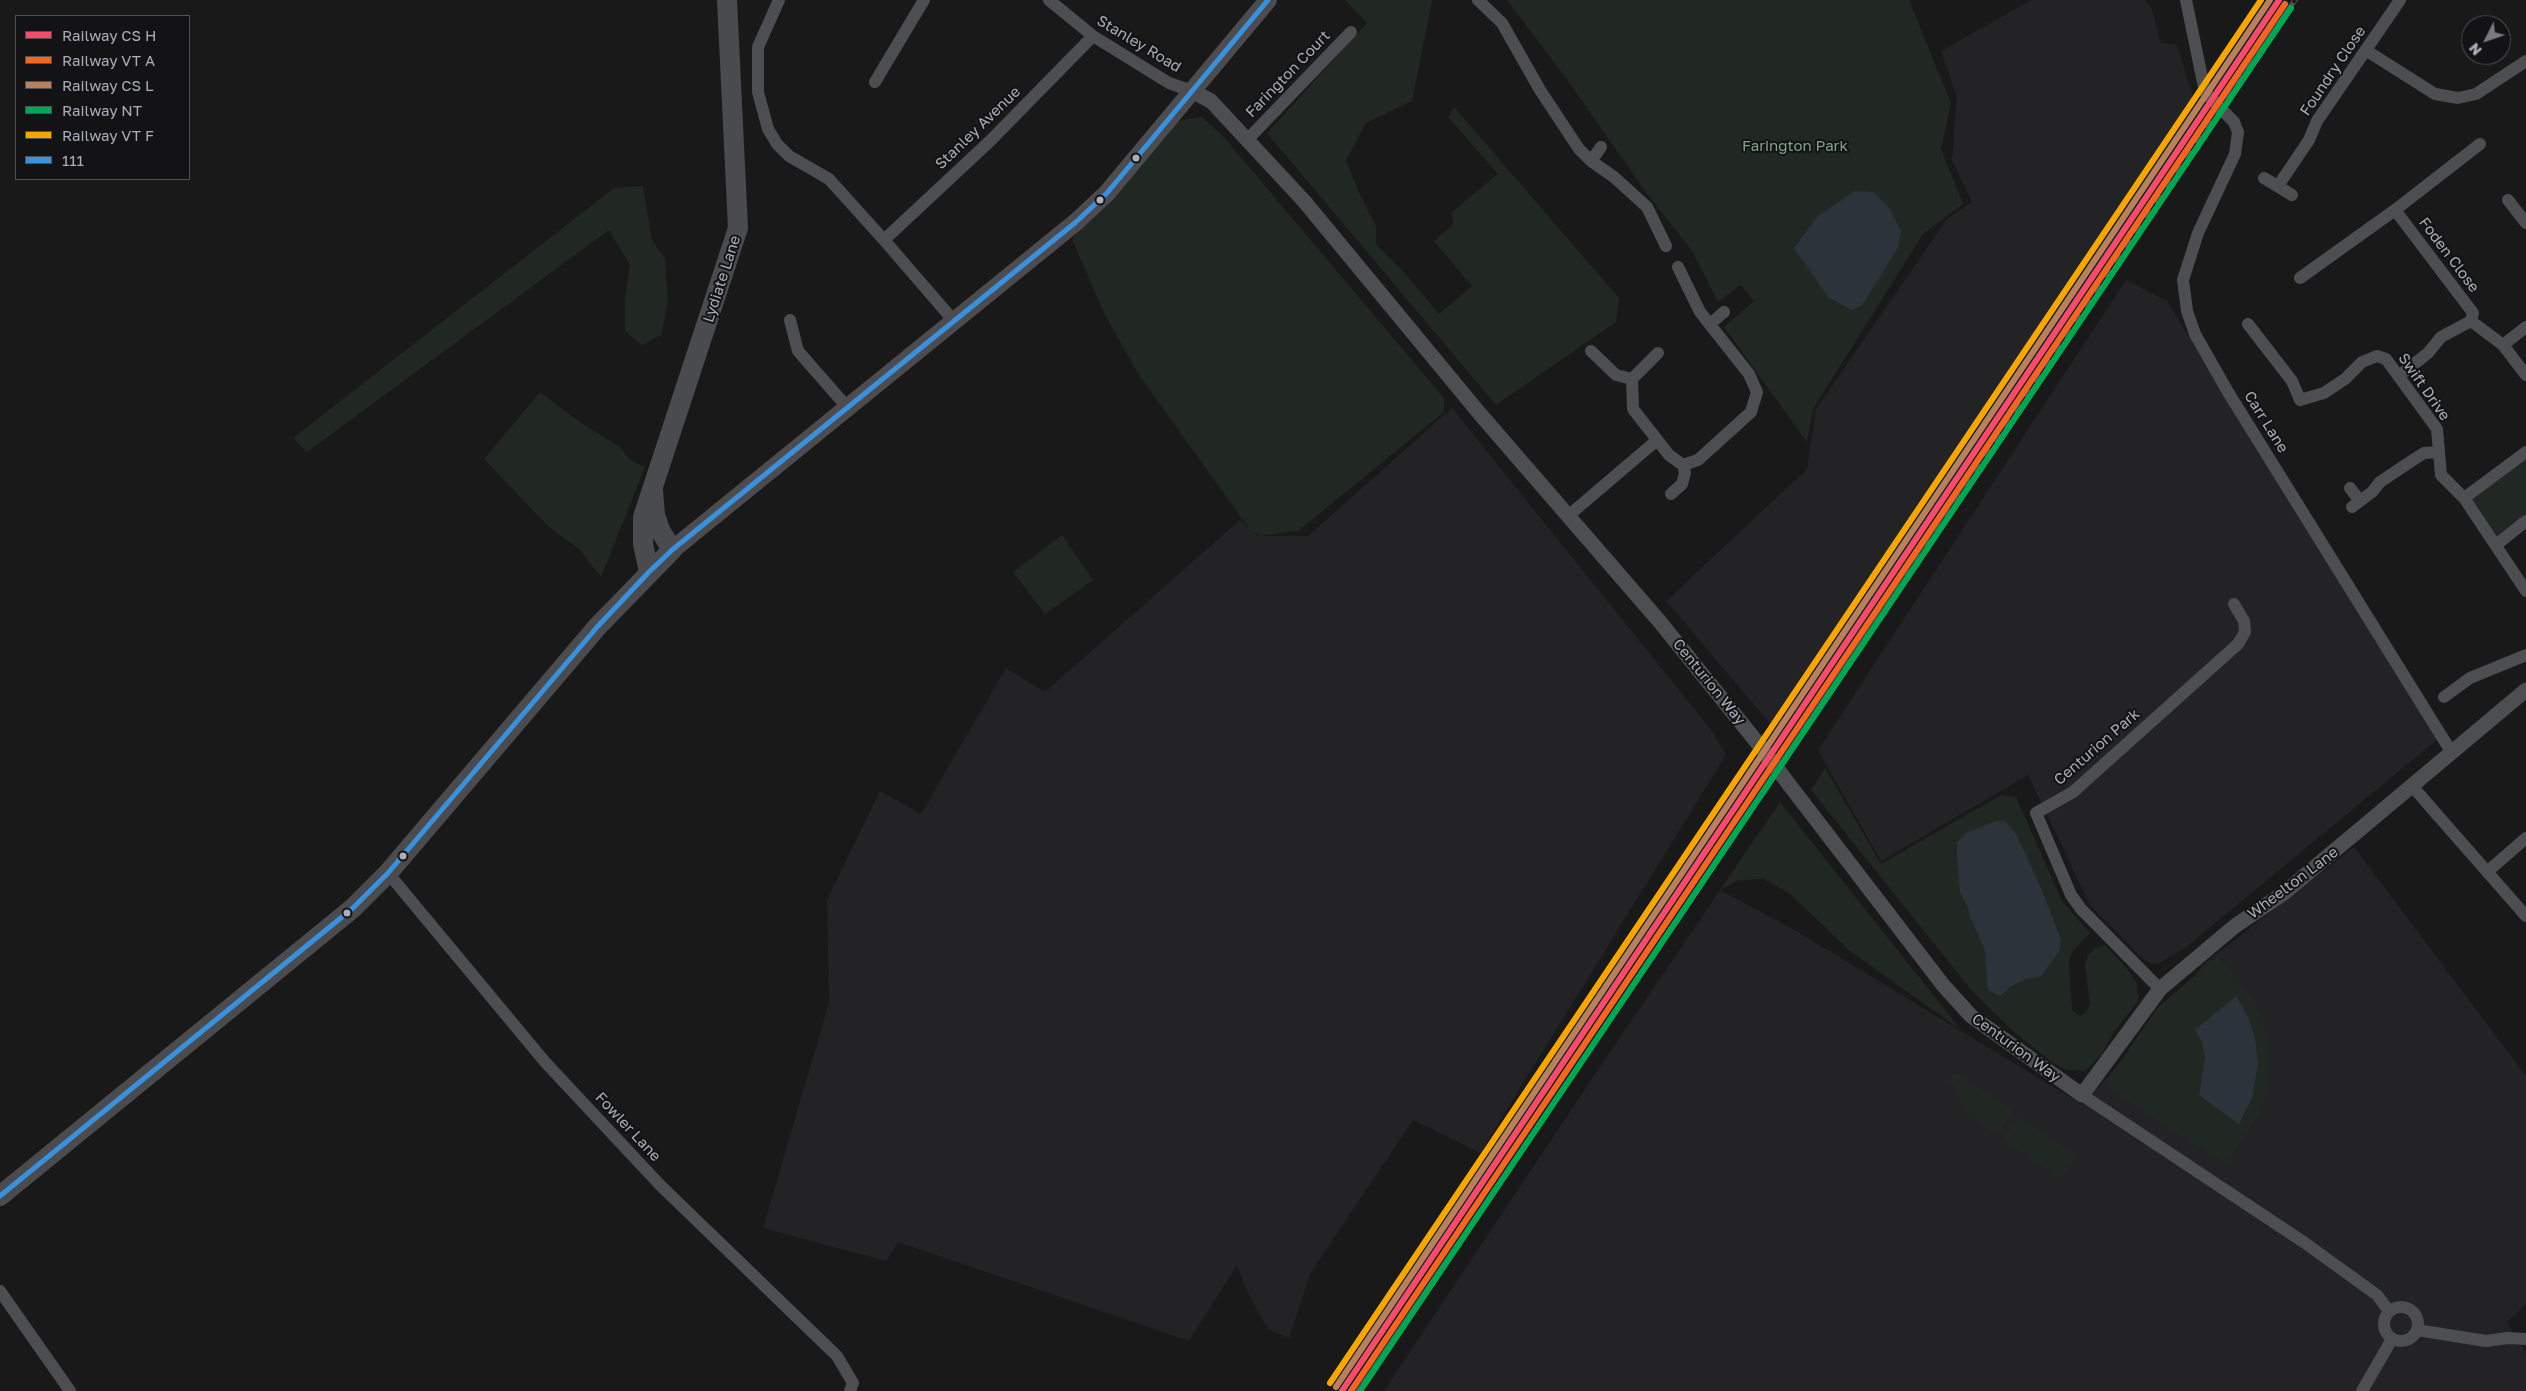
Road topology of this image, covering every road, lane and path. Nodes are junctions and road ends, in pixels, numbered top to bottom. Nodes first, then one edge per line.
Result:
1 (727, 0) edge
2 (779, 0) edge
3 (924, 0) edge
4 (1049, 0) edge
5 (1268, 0) edge
6 (1478, 0) edge
7 (2400, 0) edge
8 (2188, 1) edge
9 (1352, 32) dead end
10 (1093, 36) junction
11 (2367, 51) junction
12 (2526, 61) edge
13 (875, 82) dead end
14 (1192, 90) junction
15 (1248, 139) junction
16 (2480, 144) dead end
17 (1601, 147) dead end
18 (1591, 161) junction
19 (2264, 178) dead end
20 (2278, 186) junction
21 (2292, 195) dead end
22 (2508, 200) dead end
23 (2395, 210) junction
24 (2526, 224) edge
25 (884, 240) junction
26 (1666, 246) dead end
27 (1678, 267) dead end
28 (2300, 278) dead end
29 (1724, 312) dead end
30 (790, 320) dead end
31 (954, 321) junction
32 (2471, 321) junction
33 (1710, 324) junction
34 (2248, 324) dead end
35 (2526, 327) edge
36 (2503, 345) junction
37 (1591, 351) dead end
38 (1658, 353) dead end
39 (2400, 375) junction
40 (2526, 375) edge
41 (1632, 379) junction
42 (847, 407) junction
43 (1656, 440) junction
44 (2438, 452) junction
45 (2526, 452) edge
46 (1683, 465) junction
47 (2350, 488) dead end
48 (653, 490) junction
49 (1671, 494) dead end
50 (2464, 498) junction
51 (1568, 516) junction
52 (2526, 521) edge
53 (2496, 545) junction
54 (672, 550) junction
55 (649, 572) junction
56 (2526, 591) edge
57 (2234, 604) dead end
58 (2526, 655) edge
59 (2526, 690) edge
60 (2444, 697) dead end
61 (2452, 754) junction
62 (2412, 786) junction
63 (2526, 838) edge
64 (2487, 872) junction
65 (388, 873) junction
66 (2526, 916) edge
67 (2160, 990) junction
68 (2082, 1095) junction
69 (0, 1196) edge
70 (0, 1291) edge
71 (2389, 1311) junction
72 (2417, 1330) junction
73 (2392, 1339) junction
74 (2526, 1339) edge
75 (70, 1391) edge
76 (850, 1391) edge
77 (2362, 1391) edge

1 - 48 main road, Lydiate Lane
2 - 25 street
3 - 13 street
4 - 10 street, Stanley Road
5 - 14 main road
6 - 18 street
7 - 11 street, Foundry Close
8 - 61 street, Carr Lane, bridge
9 - 15 street, Farington Court
10 - 14 street, Stanley Road
10 - 25 street, Stanley Avenue
11 - 12 street
11 - 20 street, Foundry Close
14 - 15 street, Centurion Way
14 - 31 main road
15 - 51 street, Centurion Way
16 - 23 street
17 - 18 street
18 - 26 street
19 - 20 street
20 - 21 street
22 - 24 street
23 - 28 street
23 - 32 street, Foden Close
25 - 31 street
27 - 33 street
29 - 33 street
30 - 42 street
31 - 42 main road
32 - 36 street
32 - 39 street
33 - 46 street
34 - 39 street, Swift Drive
35 - 36 street
36 - 40 street
37 - 41 street
38 - 41 street
39 - 44 street, Swift Drive
41 - 43 street
42 - 54 main road
43 - 46 street
43 - 51 street
44 - 47 street
44 - 50 street, Swift Drive
45 - 50 street
46 - 49 street
48 - 54 main road, Lydiate Lane
48 - 55 main road, Lydiate Lane
50 - 53 street, Swift Drive
51 - 68 street, Centurion Way, bridge
52 - 53 street
53 - 56 street, Swift Drive
54 - 55 main road
55 - 65 main road
57 - 67 street, Centurion Park
58 - 60 street
59 - 61 street, Wheelton Lane
61 - 62 street, Wheelton Lane
62 - 64 street
62 - 67 street, Wheelton Lane
63 - 64 street
64 - 66 street
65 - 69 main road
65 - 76 street, Fowler Lane
67 - 68 street, Wheelton Lane
68 - 71 street, Centurion Way
70 - 75 street
71 - 72 street
71 - 73 street
72 - 73 street
72 - 74 street
73 - 77 street

